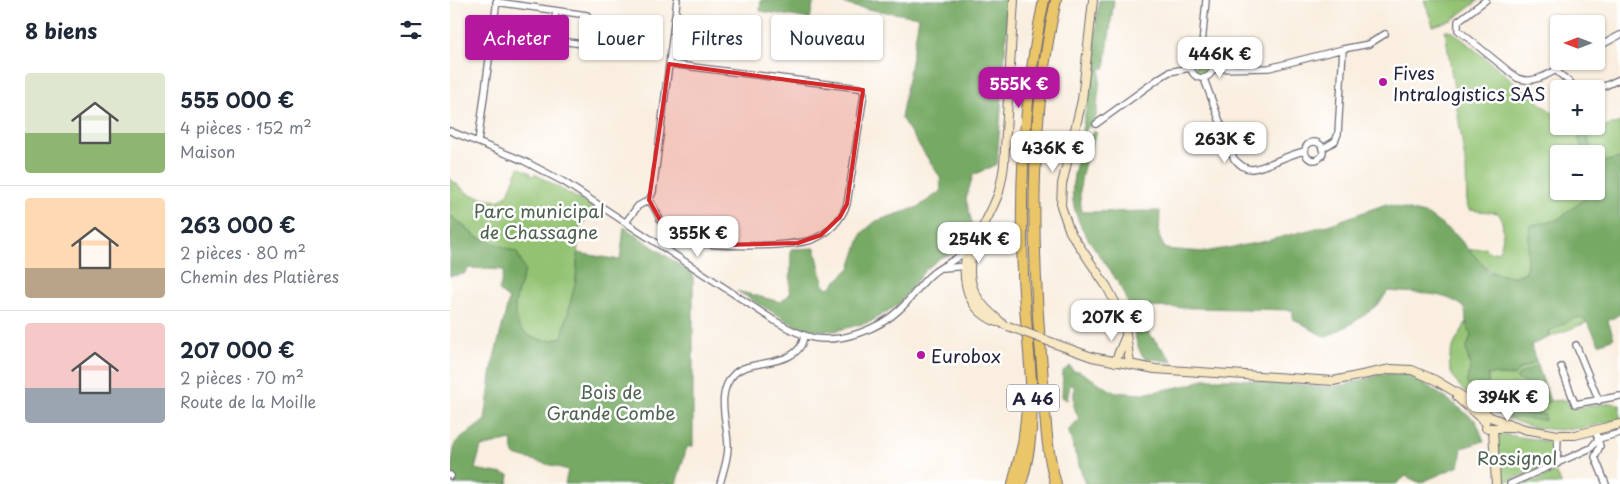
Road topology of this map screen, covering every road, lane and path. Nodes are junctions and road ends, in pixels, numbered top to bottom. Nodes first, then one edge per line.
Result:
1 (677, 0) edge
2 (1014, 0) edge
3 (1044, 0) edge
4 (1056, 0) edge
5 (1093, 0) edge
6 (1206, 0) edge
7 (1486, 0) edge
8 (496, 1) edge
9 (556, 11) junction
10 (1385, 34) dead end
11 (1620, 35) edge
12 (1605, 43) edge
13 (1343, 49) junction
14 (1201, 56) junction
15 (669, 64) junction
16 (1190, 68) junction
17 (1213, 69) junction
18 (1555, 70) joint
19 (1204, 79) junction
20 (1620, 79) edge
21 (1567, 80) edge
22 (1605, 86) edge
23 (1096, 124) dead end
24 (450, 131) edge
25 (478, 142) junction
26 (1322, 149) junction
27 (1304, 151) junction
28 (649, 200) junction
29 (990, 210) junction
30 (626, 222) junction
31 (965, 263) junction
32 (941, 268) junction
33 (1025, 311) junction
34 (1006, 325) junction
35 (1127, 332) junction
36 (804, 335) junction
37 (1576, 346) dead end
38 (1116, 362) junction
39 (1130, 364) junction
40 (1561, 367) dead end
41 (1620, 396) edge
42 (1599, 401) junction
43 (1046, 420) junction
44 (1490, 424) junction
45 (1620, 424) edge
46 (1620, 433) edge
47 (1558, 435) junction
48 (1597, 435) junction
49 (1557, 464) junction
50 (720, 484) edge
51 (1013, 484) edge
52 (1021, 484) edge
53 (1056, 484) edge
54 (1064, 484) edge
55 (1496, 484) edge
56 (1510, 484) edge
57 (1606, 484) edge

1 - 15 street
2 - 29 street
3 - 33 highway, A 46
4 - 43 highway, A 46
5 - 35 street
6 - 14 street
7 - 18 street
8 - 9 street
8 - 25 street
9 - 9 street
10 - 13 street
11 - 12 street
13 - 17 street
13 - 26 street
14 - 16 street
14 - 17 street
15 - 28 street
15 - 28 street
16 - 19 street
16 - 23 street
17 - 19 street
18 - 21 street
19 - 27 street
20 - 22 street
24 - 25 street
25 - 30 street
26 - 27 street
26 - 27 street
28 - 30 street
29 - 31 street
29 - 31 street
30 - 36 street
31 - 32 street
31 - 32 street
31 - 34 street
31 - 34 street
32 - 36 street
33 - 51 highway
33 - 52 highway, A 46
34 - 38 street, bridge
35 - 38 street
35 - 39 street
36 - 50 street
37 - 42 street
38 - 39 street
39 - 44 street
40 - 42 street
41 - 42 street
43 - 53 highway, A 46
43 - 54 highway
44 - 47 street
44 - 55 street
45 - 48 street
46 - 48 street
47 - 48 street
47 - 49 street
48 - 49 street
48 - 57 street
49 - 56 street

